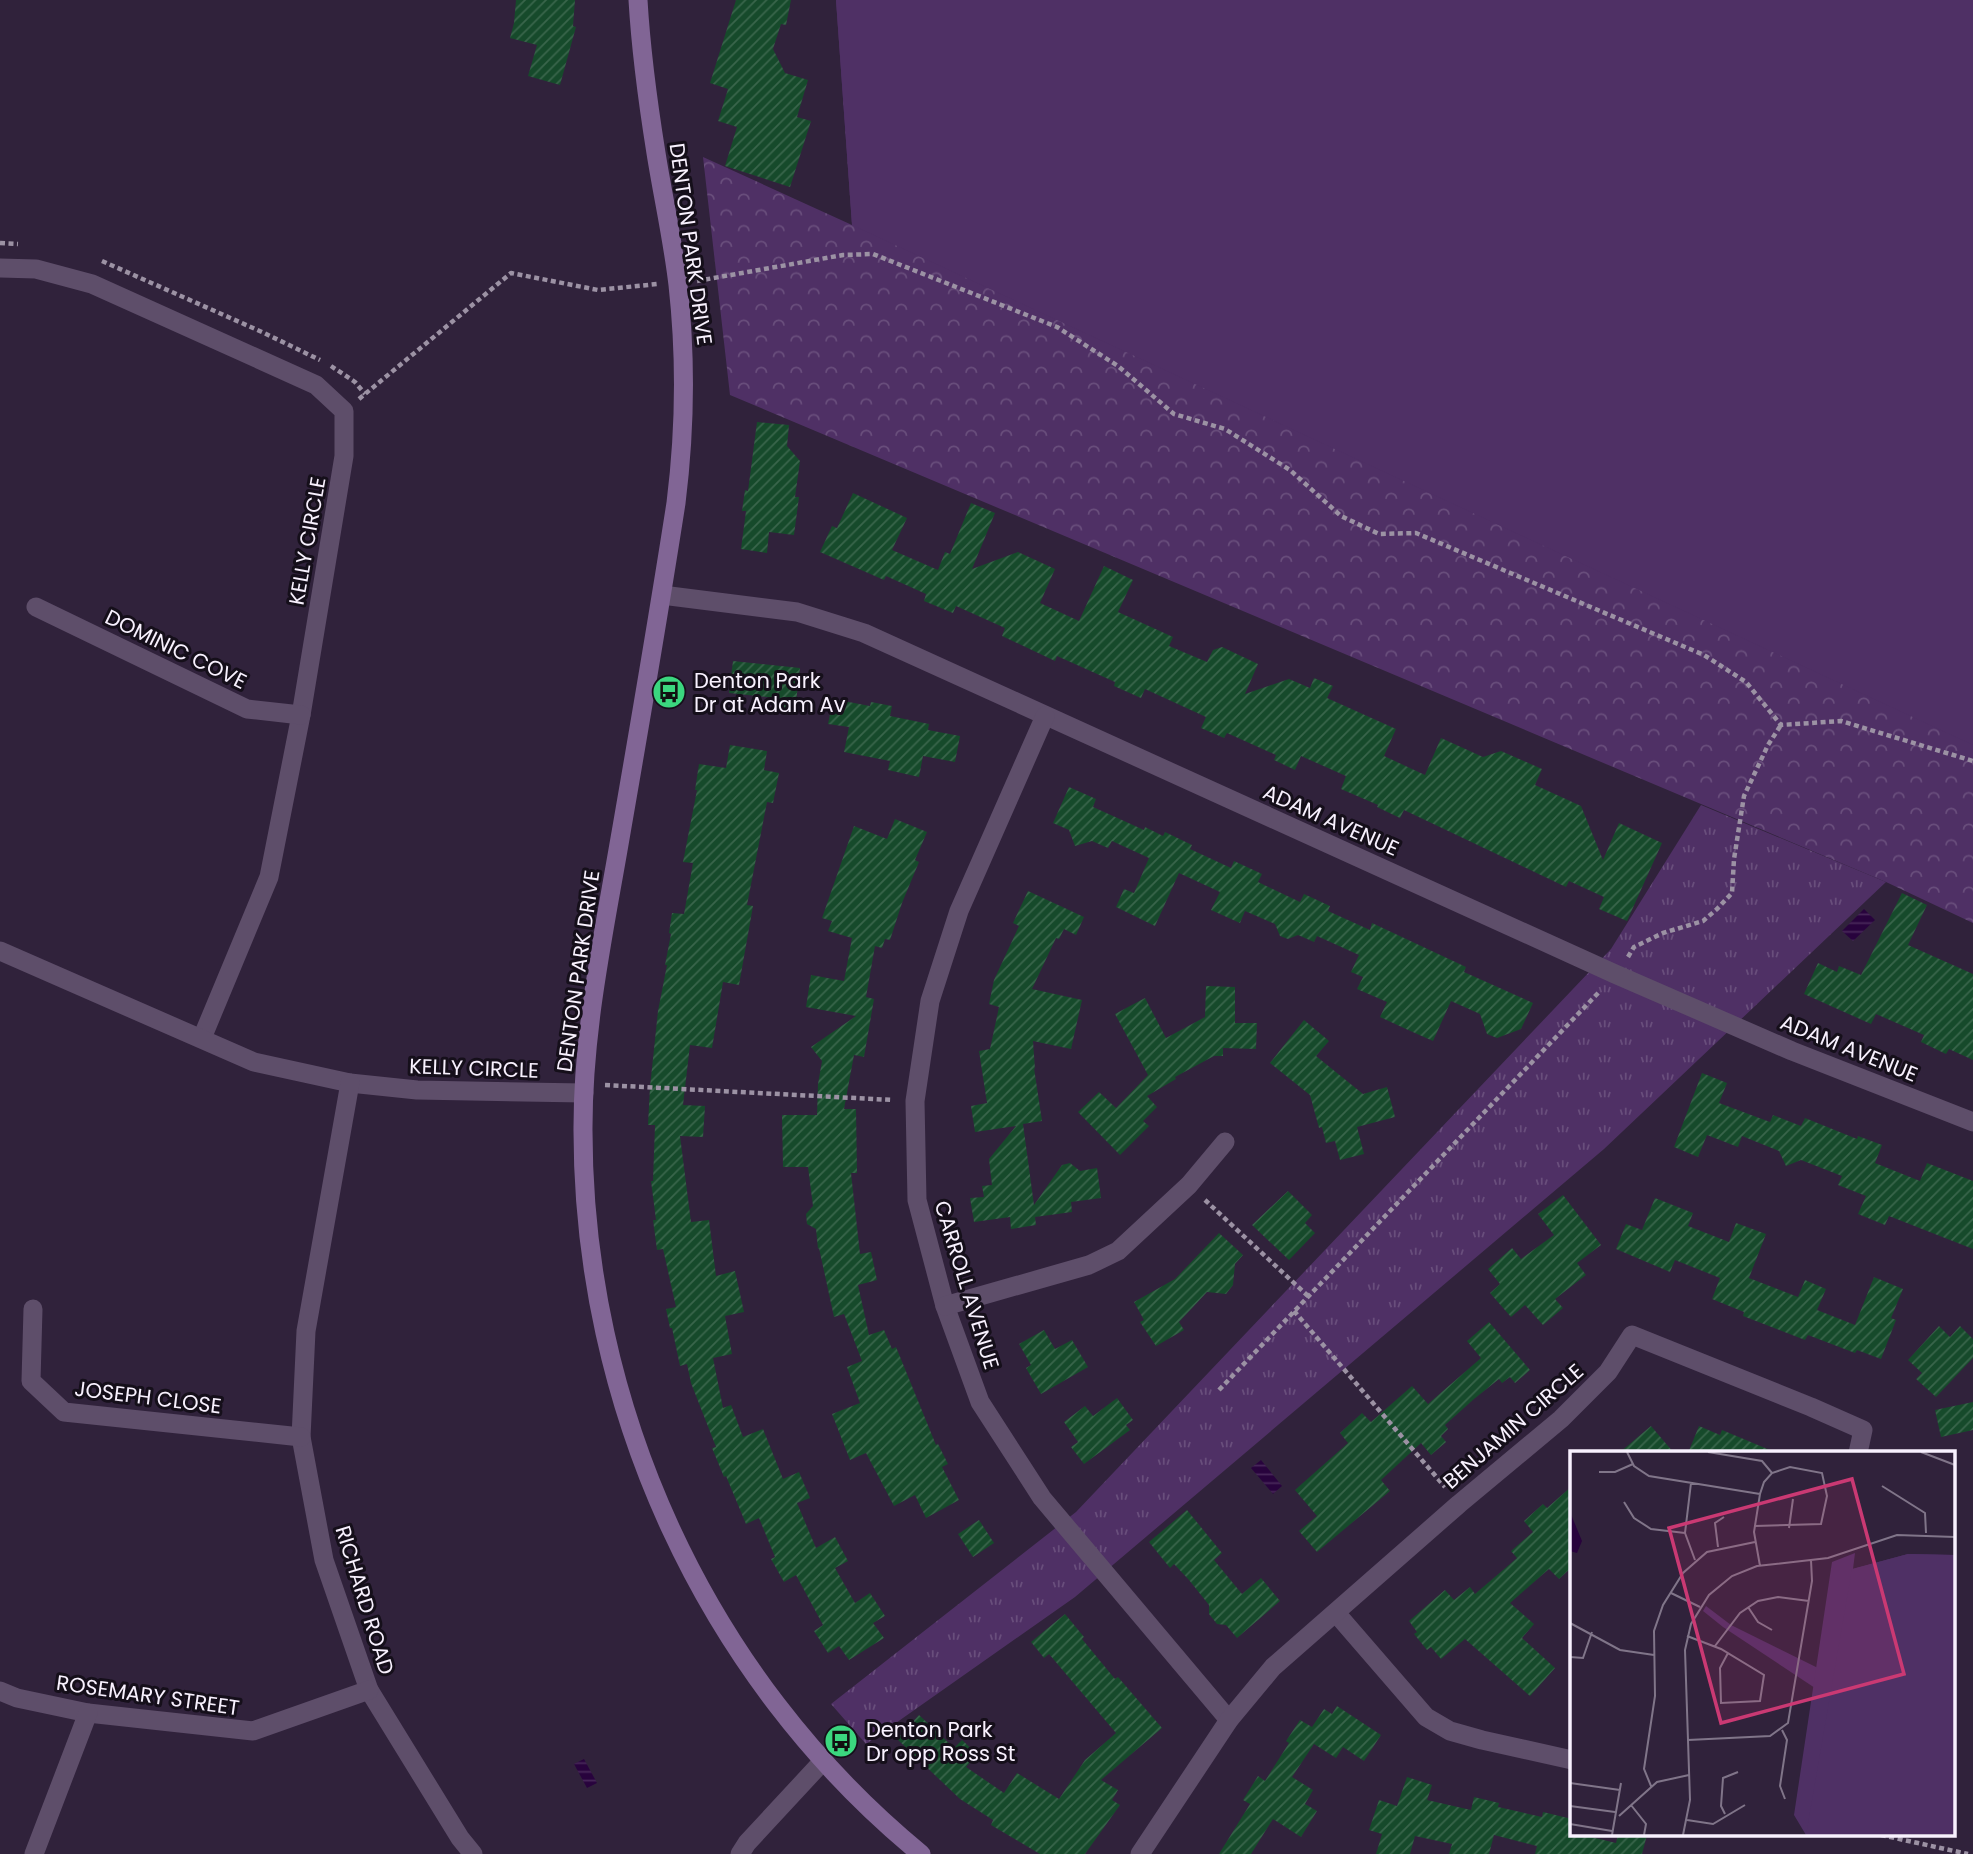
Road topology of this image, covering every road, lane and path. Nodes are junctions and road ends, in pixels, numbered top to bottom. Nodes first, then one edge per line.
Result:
1 (638, 0) edge
2 (0, 268) edge
3 (704, 280) dead end
4 (651, 285) dead end
5 (344, 411) junction
6 (662, 595) junction
7 (36, 607) dead end
8 (300, 715) junction
9 (1045, 716) junction
10 (1781, 725) junction
11 (1973, 761) edge
12 (0, 951) edge
13 (1615, 974) junction
14 (202, 1038) junction
15 (351, 1083) junction
16 (585, 1089) junction
17 (915, 1101) junction
18 (1973, 1122) edge
19 (1224, 1142) dead end
20 (1189, 1185) junction
21 (1309, 1297) junction
22 (945, 1306) junction
23 (33, 1309) dead end
24 (1294, 1311) junction
25 (1219, 1390) dead end
26 (301, 1437) junction
27 (1858, 1451) edge
28 (1459, 1504) junction
29 (1336, 1613) junction
30 (369, 1690) junction
31 (0, 1691) edge
32 (88, 1713) junction
33 (1229, 1720) junction
34 (1570, 1760) edge
35 (823, 1761) junction
36 (1886, 1836) edge
37 (34, 1854) edge
38 (472, 1854) edge
39 (740, 1854) edge
40 (922, 1854) edge
41 (1140, 1854) edge
42 (1968, 1854) edge

1 - 6 main road, DENTON PARK DRIVE
2 - 5 street
3 - 10 path
4 - 5 path
5 - 8 street, KELLY CIRCLE
6 - 9 street, ADAM AVENUE
6 - 16 main road, DENTON PARK DRIVE
7 - 8 street, DOMINIC COVE
8 - 14 street, KELLY CIRCLE
9 - 13 street, ADAM AVENUE
9 - 17 street, CARROLL AVENUE
10 - 11 path
10 - 13 path
12 - 14 street, KELLY CIRCLE
13 - 18 street, ADAM AVENUE
13 - 21 path
14 - 15 street, KELLY CIRCLE
15 - 16 street, KELLY CIRCLE
15 - 26 street, RICHARD ROAD
16 - 17 path
16 - 35 main road, DENTON PARK DRIVE
17 - 22 street, CARROLL AVENUE
19 - 20 street
20 - 21 path
20 - 22 street
21 - 24 path
22 - 33 street, CARROLL AVENUE
23 - 26 street, JOSEPH CLOSE
24 - 25 path
24 - 28 path
26 - 30 street, RICHARD ROAD
27 - 28 street, BENJAMIN CIRCLE
28 - 29 street, BENJAMIN CIRCLE
29 - 33 street, BENJAMIN CIRCLE
29 - 34 street
30 - 32 street, ROSEMARY STREET
30 - 38 street, RICHARD ROAD
31 - 32 street, ROSEMARY STREET
32 - 37 street
33 - 41 street, BENJAMIN CIRCLE
35 - 39 street
35 - 40 main road, DENTON PARK DRIVE
36 - 42 path

